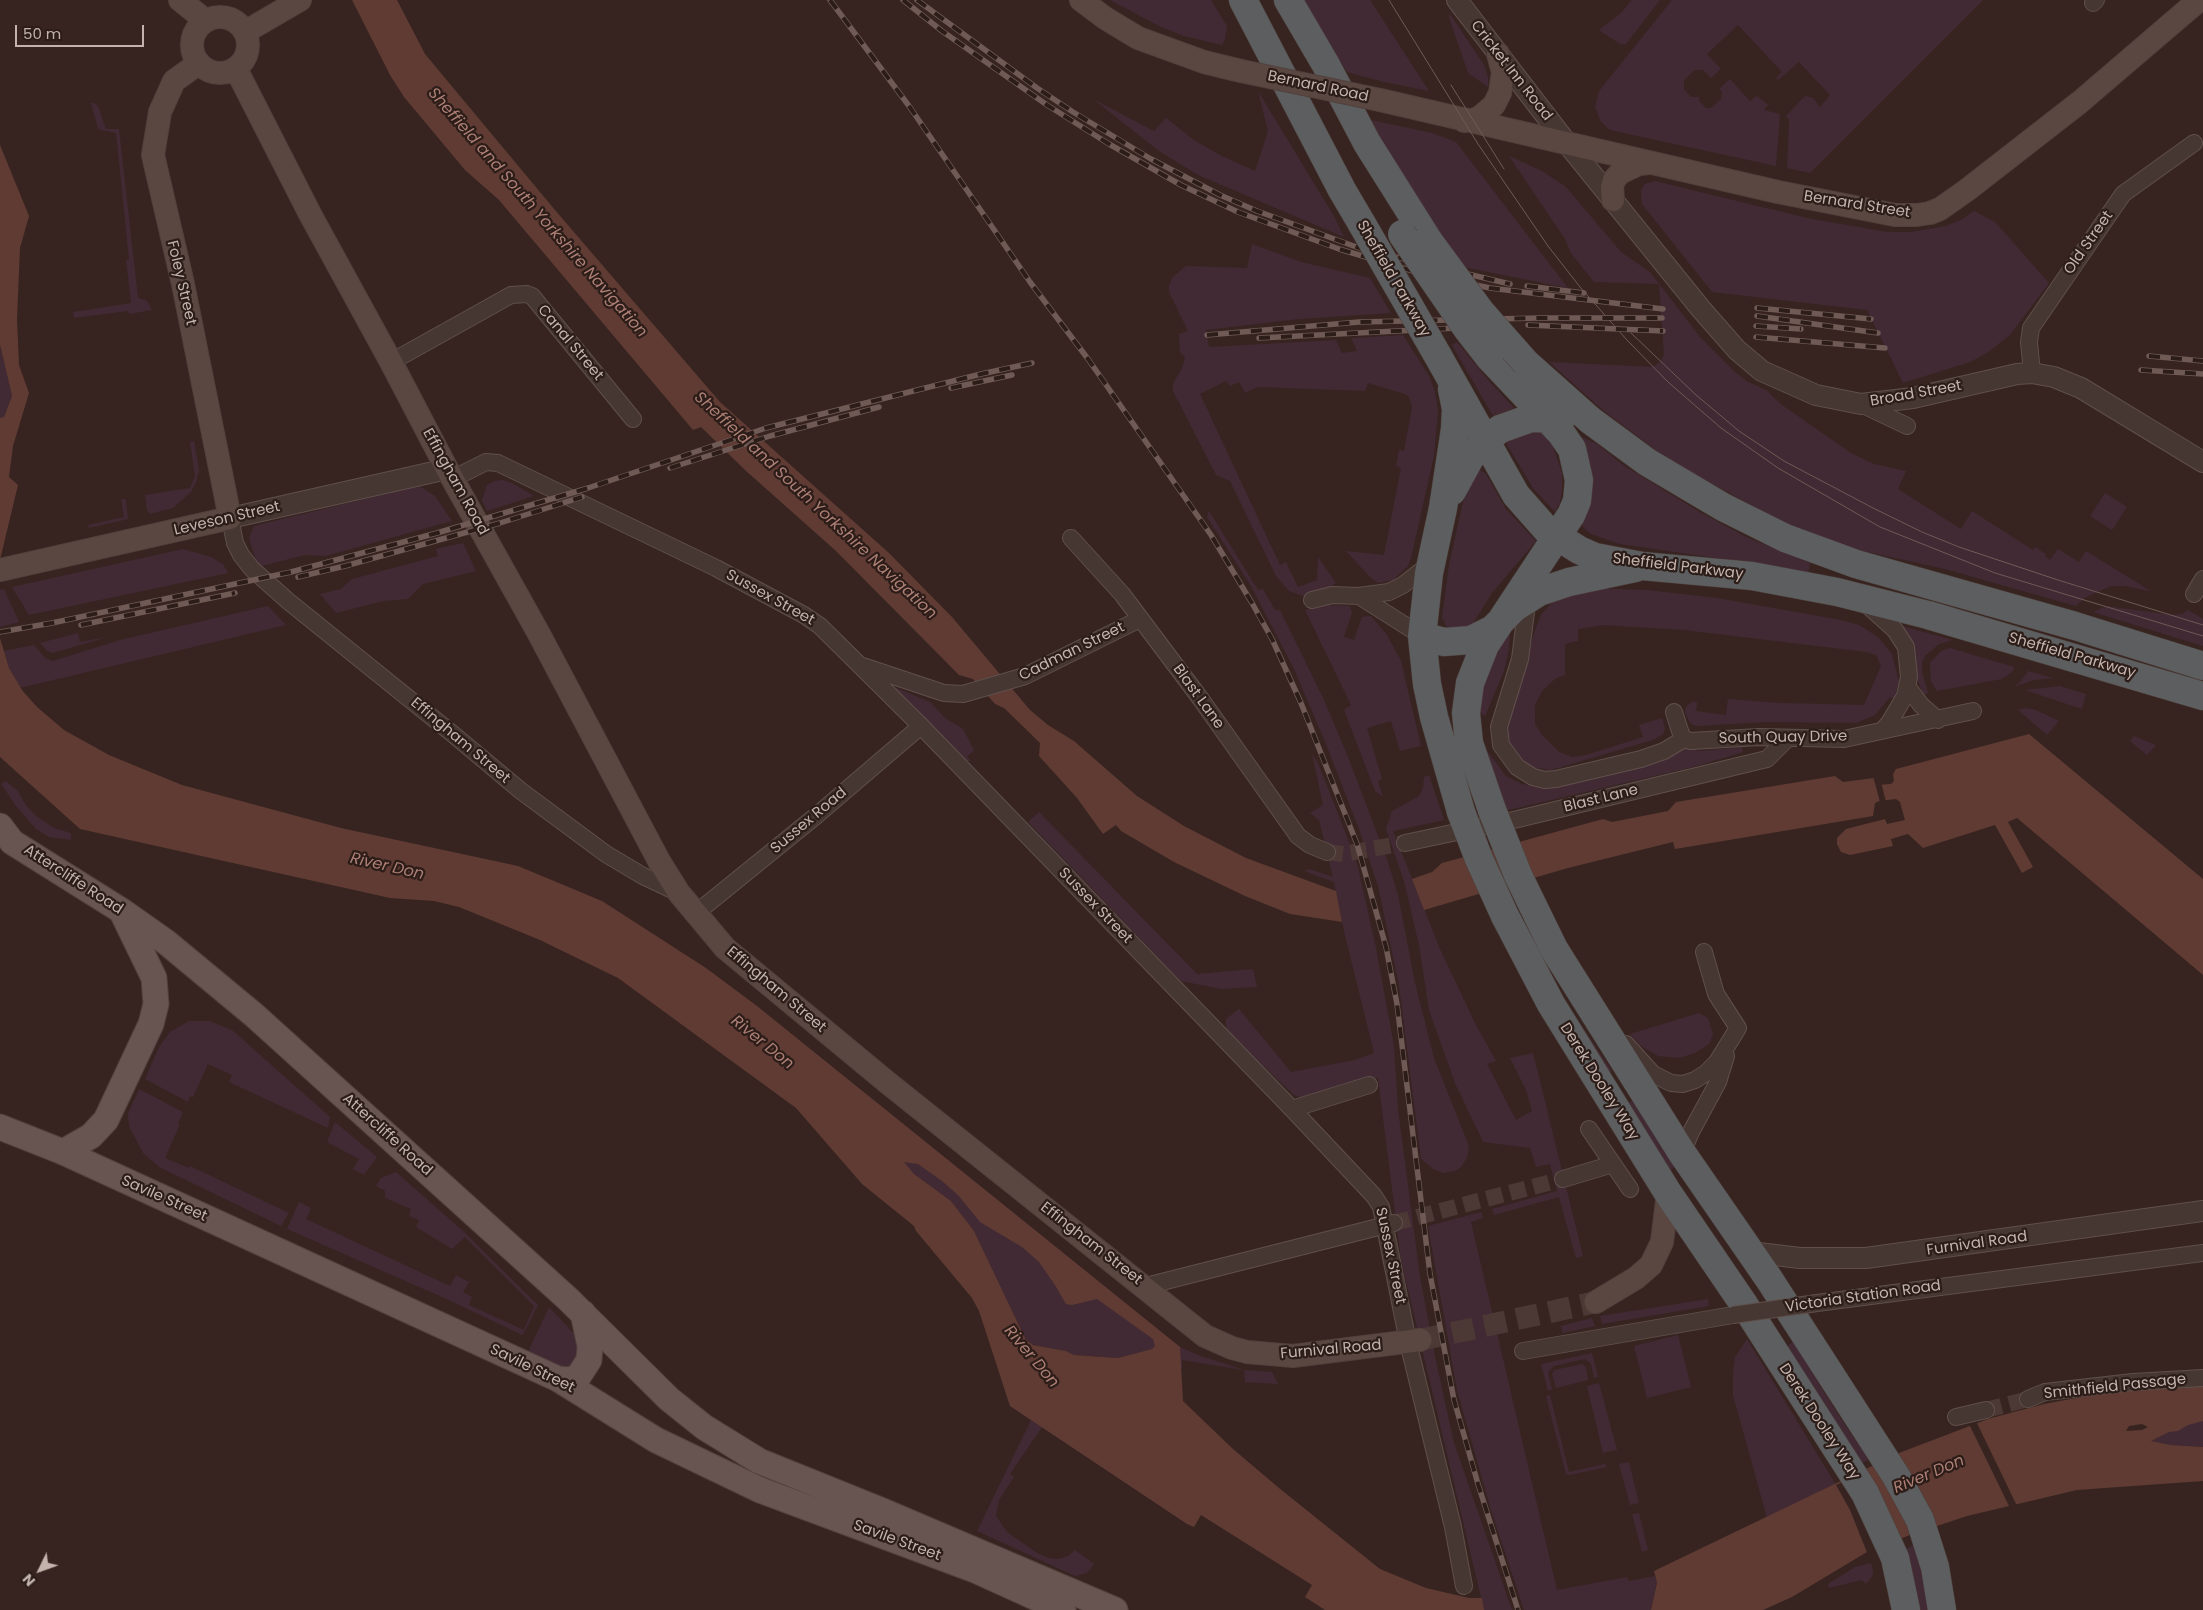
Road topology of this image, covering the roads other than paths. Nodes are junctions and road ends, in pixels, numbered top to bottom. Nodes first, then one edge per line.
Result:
1 (180, 0) edge
2 (300, 0) edge
3 (1081, 0) edge
4 (1243, 0) edge
5 (1288, 0) edge
6 (1457, 0) edge
7 (2199, 0) edge
8 (206, 21) junction
9 (245, 32) junction
10 (1498, 54) junction
11 (199, 63) junction
12 (236, 69) junction
13 (1464, 121) junction
14 (1566, 142) junction
15 (2194, 143) dead end
16 (1655, 163) junction
17 (1614, 200) junction
18 (1415, 237) junction
19 (391, 362) junction
20 (1442, 363) junction
21 (2032, 373) junction
22 (1861, 404) junction
23 (633, 419) dead end
24 (1549, 419) junction
25 (1908, 426) dead end
26 (1603, 430) junction
27 (1485, 441) junction
28 (2203, 462) edge
29 (450, 474) junction
30 (1443, 508) junction
31 (230, 518) junction
32 (1071, 538) dead end
33 (1557, 538) junction
34 (1542, 561) junction
35 (1431, 563) junction
36 (1642, 566) junction
37 (3, 569) edge
38 (2203, 579) edge
39 (2194, 594) dead end
40 (1359, 596) junction
41 (1859, 598) junction
42 (1527, 599) junction
43 (1312, 600) dead end
44 (1140, 618) junction
45 (1499, 623) junction
46 (1422, 636) junction
47 (860, 665) junction
48 (2203, 666) edge
49 (1907, 686) junction
50 (2203, 696) edge
51 (1974, 711) dead end
52 (1674, 712) dead end
53 (1938, 720) junction
54 (921, 726) junction
55 (1882, 731) junction
56 (1788, 738) junction
57 (1684, 739) junction
58 (4, 835) edge
59 (1405, 843) tunnel mouth
60 (1327, 852) tunnel mouth
61 (679, 893) junction
62 (122, 911) junction
63 (695, 914) junction
64 (1704, 952) dead end
65 (1582, 994) junction
66 (1729, 1044) junction
67 (1369, 1085) dead end
68 (1292, 1109) junction
69 (0, 1127) edge
70 (1589, 1129) dead end
71 (63, 1152) junction
72 (1682, 1153) junction
73 (1613, 1164) junction
74 (1563, 1179) tunnel mouth
75 (1630, 1189) dead end
76 (1668, 1193) junction
77 (2203, 1211) edge
78 (1389, 1225) junction
79 (1750, 1252) junction
80 (2203, 1252) edge
81 (1142, 1287) junction
82 (1596, 1302) tunnel mouth
83 (583, 1313) junction
84 (1414, 1341) junction
85 (1524, 1351) dead end
86 (2203, 1378) edge
87 (558, 1379) junction
88 (2028, 1399) tunnel mouth
89 (1986, 1410) tunnel mouth
90 (1956, 1417) dead end
91 (759, 1461) joint
92 (1464, 1586) dead end
93 (1062, 1610) edge
94 (1115, 1610) edge
95 (1906, 1610) edge
96 (1942, 1610) edge

1 - 8 main road
2 - 9 main road
3 - 13 main road, Bernard Road, bridge
4 - 20 highway, Sheffield Parkway, bridge
5 - 18 highway
6 - 10 street, Cricket Inn Road
7 - 16 main road, Bernard Street
8 - 9 main road
8 - 11 main road
9 - 12 main road
10 - 13 main road
10 - 14 street, Cricket Inn Road
11 - 12 main road
11 - 31 main road, Foley Street
12 - 19 main road, Effingham Road
13 - 14 main road, Bernard Road
14 - 16 main road, Bernard Street
14 - 17 street, Broad Street
15 - 21 street, Old Street
16 - 17 main road
17 - 22 street, Broad Street
18 - 24 highway, bridge
18 - 26 highway, Sheffield Parkway, bridge
19 - 23 street, Canal Street
19 - 29 main road, Effingham Road
20 - 27 highway, Sheffield Parkway
20 - 30 highway
21 - 22 street, Broad Street
21 - 28 street, Broad Street
22 - 25 street
24 - 26 highway
24 - 27 highway
24 - 33 highway
26 - 48 highway, Sheffield Parkway
27 - 30 highway
27 - 33 highway, Sheffield Parkway
29 - 31 street, Leveson Street
29 - 47 street, Sussex Street
29 - 61 main road, Effingham Road
30 - 35 highway, Derek Dooley Way
31 - 37 main road, Leveson Street
31 - 61 street, Effingham Street
32 - 44 street, Blast Lane
33 - 34 highway
33 - 36 highway, Sheffield Parkway
34 - 42 street
34 - 45 highway
35 - 40 street
35 - 46 highway, Derek Dooley Way
36 - 41 highway, Sheffield Parkway
36 - 42 highway
38 - 39 street
40 - 43 street
40 - 46 street
41 - 49 street
41 - 50 highway, Sheffield Parkway
42 - 45 highway
42 - 57 street
44 - 47 street, Cadman Street
44 - 60 street, Blast Lane
45 - 46 highway
45 - 65 highway, bridge
46 - 76 highway, Derek Dooley Way, bridge
47 - 54 street, Sussex Street
49 - 53 street
49 - 55 street
51 - 53 street, South Quay Drive
52 - 57 street
53 - 55 street, South Quay Drive
54 - 63 street, Sussex Road
54 - 68 street, Sussex Street
55 - 56 street, South Quay Drive
56 - 57 street, South Quay Drive
56 - 59 street, Blast Lane
58 - 62 main road, Attercliffe Road
61 - 63 main road, Effingham Street
62 - 71 main road
62 - 83 main road, Attercliffe Road
63 - 81 main road, Effingham Street
64 - 66 street
65 - 66 street
65 - 72 highway
66 - 72 street
67 - 68 street
68 - 78 street, Sussex Street
69 - 71 main road, Savile Street
70 - 73 street
71 - 87 main road, Savile Street
72 - 79 highway
73 - 74 street
73 - 75 street
76 - 82 main road
76 - 95 highway, Derek Dooley Way
77 - 79 street, Furnival Road
78 - 81 street, Effingham Street
78 - 84 street, Sussex Street
79 - 96 highway
80 - 85 street, Victoria Station Road, bridge
81 - 84 main road, Furnival Road
83 - 87 main road
83 - 91 main road, Attercliffe Road
84 - 92 street, Sussex Street
86 - 88 street, Smithfield Passage
87 - 93 main road, Savile Street
89 - 90 street
91 - 94 main road, Savile Street

